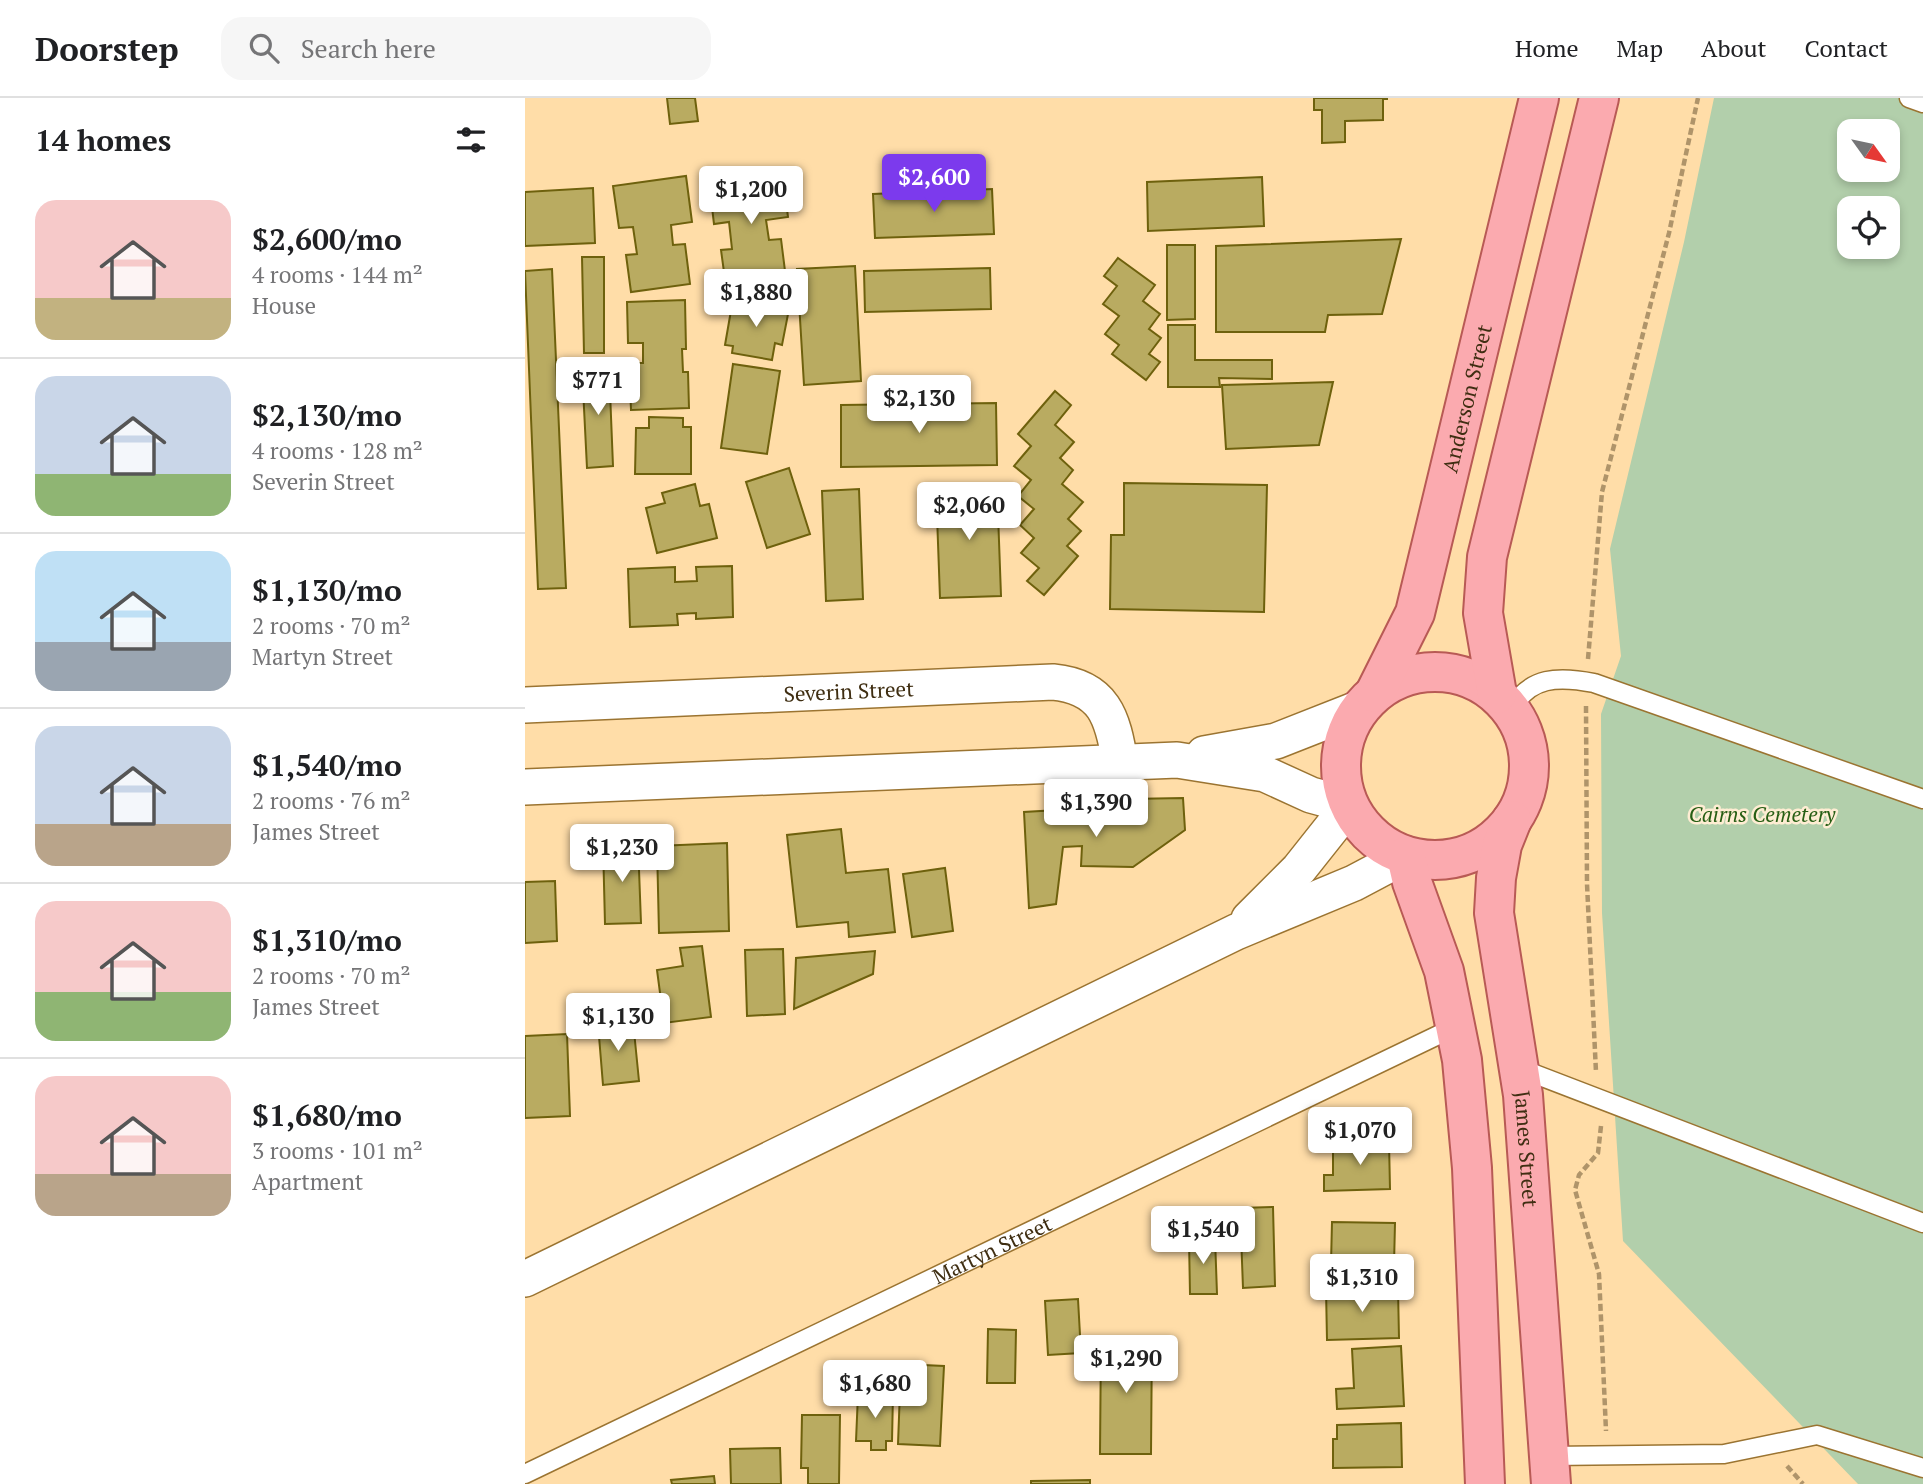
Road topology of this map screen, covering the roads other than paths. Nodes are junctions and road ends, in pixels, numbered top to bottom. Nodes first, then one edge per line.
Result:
1 (1539, 98) edge
2 (1599, 98) edge
3 (1909, 98) edge
4 (1923, 103) edge
5 (1368, 701) junction
6 (1504, 702) junction
7 (525, 705) edge
8 (1177, 760) junction
9 (1120, 763) junction
10 (525, 787) edge
11 (1923, 799) edge
12 (1349, 805) junction
13 (1512, 820) junction
14 (1406, 856) junction
15 (1236, 932) junction
16 (1457, 1026) junction
17 (1520, 1068) junction
18 (1923, 1223) edge
19 (525, 1279) edge
20 (1923, 1468) edge
21 (1550, 1470) edge
22 (525, 1474) edge
23 (1485, 1484) edge

1 - 5 main road, Anderson Street
2 - 6 main road
3 - 4 lane
5 - 6 main road
5 - 8 street
5 - 12 main road
6 - 11 lane
6 - 13 main road
7 - 9 street, Severin Street
8 - 9 street
8 - 12 street
9 - 10 street
12 - 14 main road
12 - 15 street
13 - 14 main road
13 - 17 main road, James Street
14 - 15 street
14 - 16 main road
15 - 19 street
16 - 22 lane, Martyn Street
16 - 23 main road
17 - 18 lane
17 - 21 main road, James Street
20 - 21 lane

